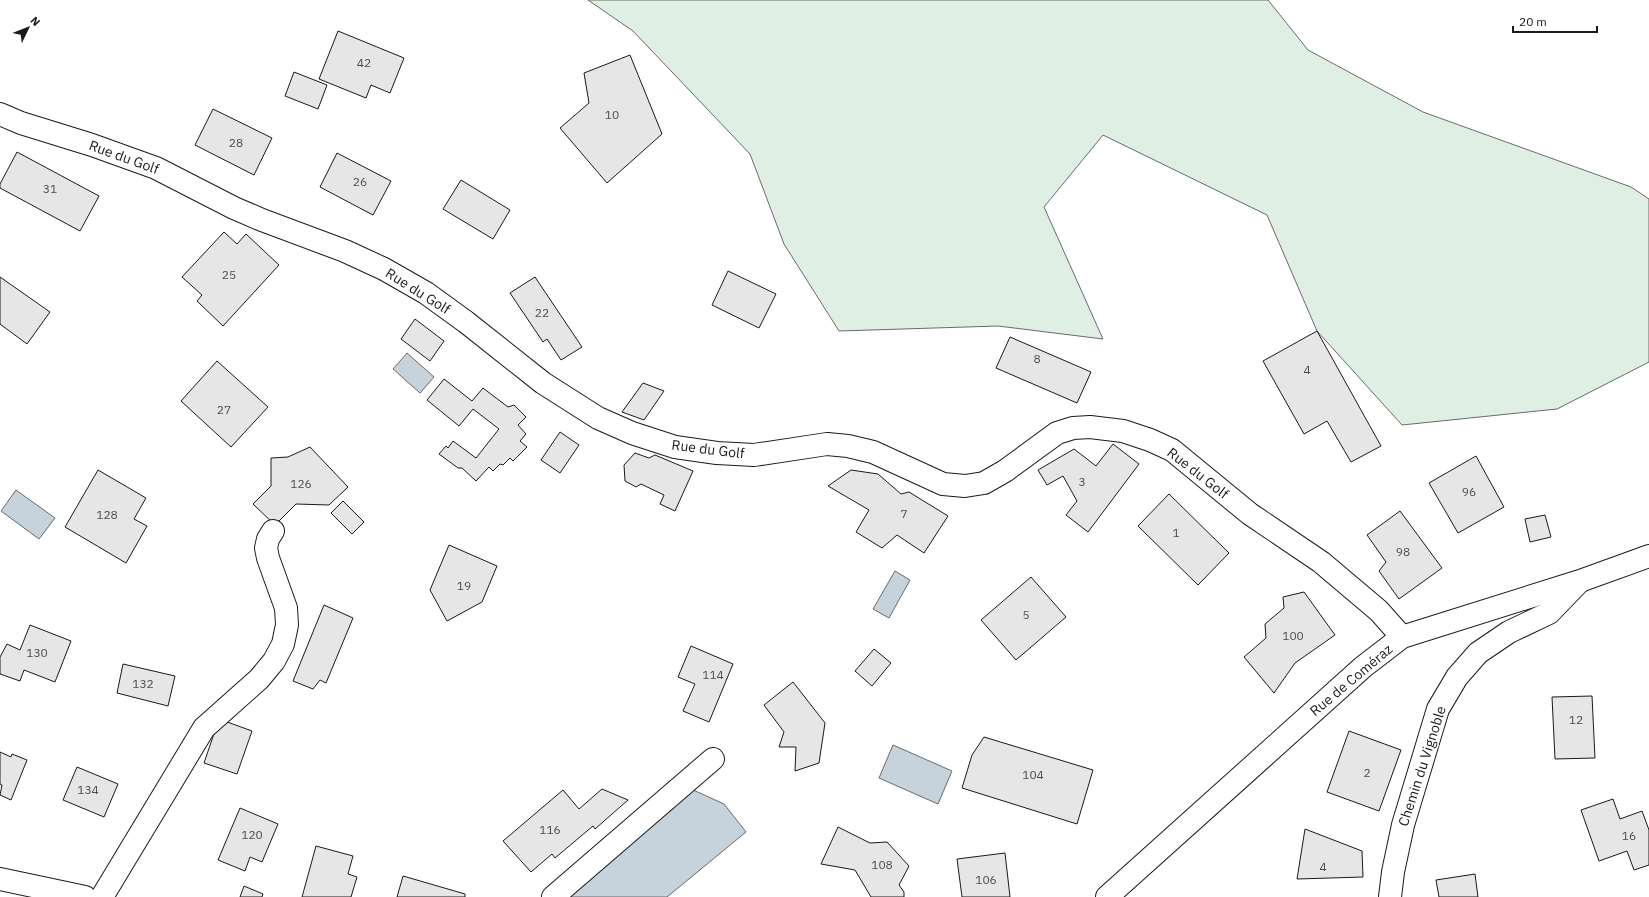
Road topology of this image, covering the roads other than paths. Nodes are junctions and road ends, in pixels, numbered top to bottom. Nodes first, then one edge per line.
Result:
1 (0, 114) edge
2 (273, 531) dead end
3 (1649, 556) edge
4 (1580, 580) junction
5 (1402, 637) junction
6 (713, 759) dead end
7 (0, 879) edge
8 (85, 897) edge
9 (102, 897) edge
10 (553, 897) edge
11 (1107, 897) edge
12 (1390, 897) edge

1 - 5 street, Rue du Golf
2 - 9 street
3 - 4 street, Rue de Coméraz
4 - 5 street, Rue de Coméraz
4 - 12 street, Chemin du Vignoble
5 - 11 street, Rue de Coméraz
6 - 10 street
7 - 8 street

